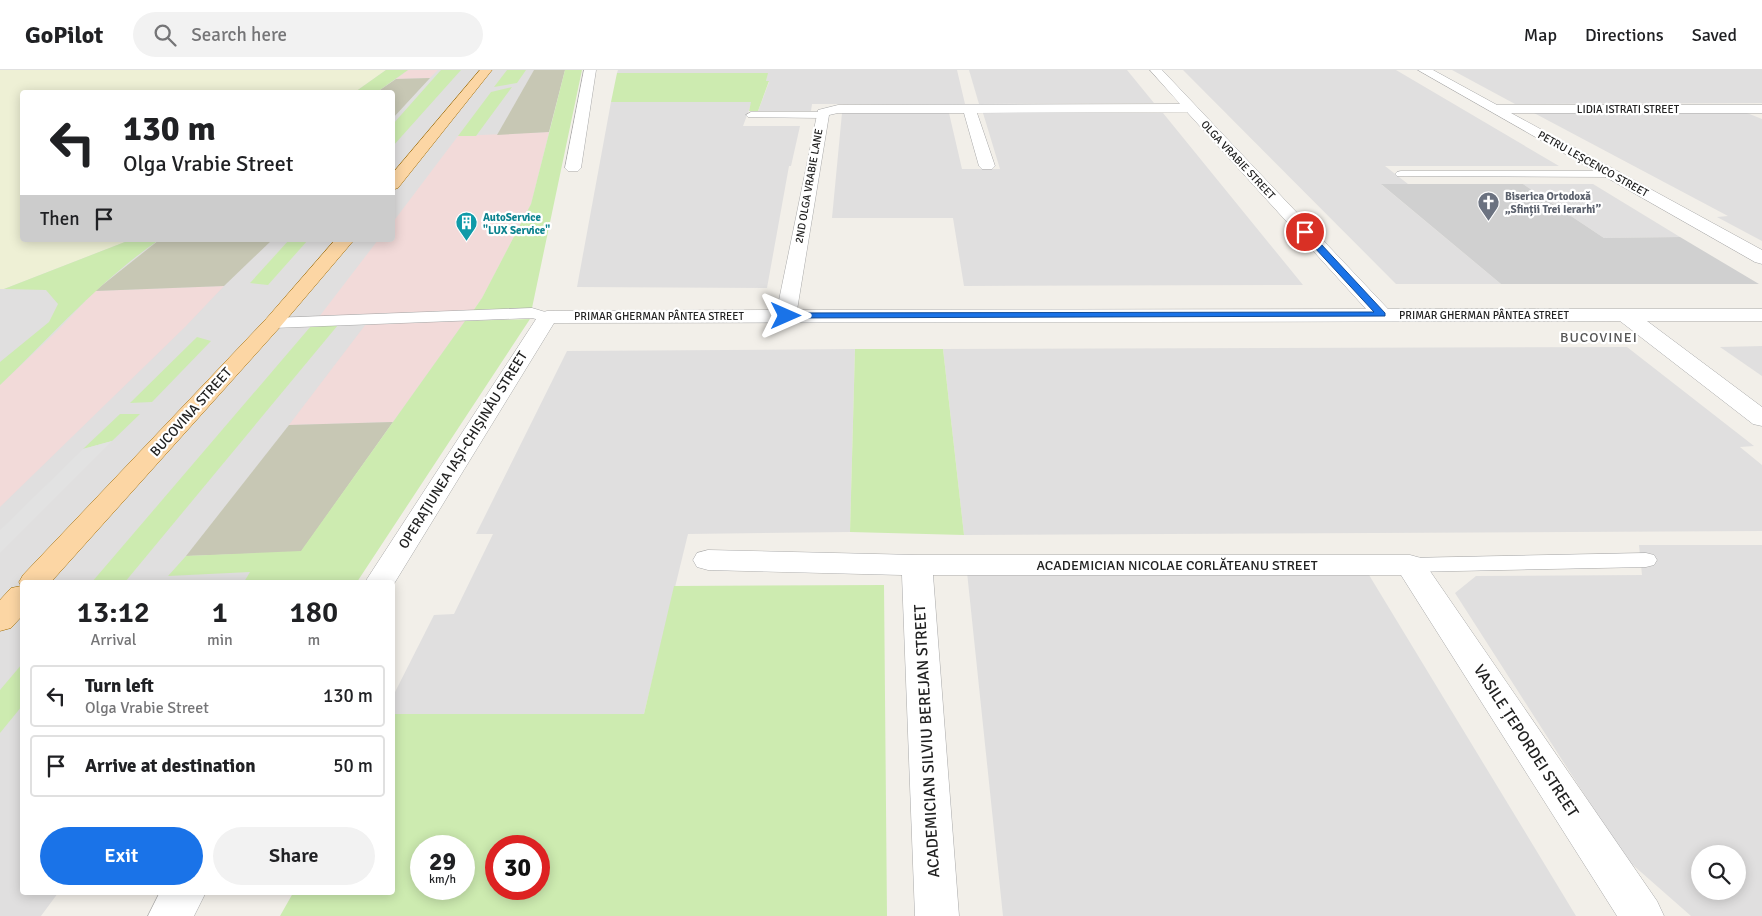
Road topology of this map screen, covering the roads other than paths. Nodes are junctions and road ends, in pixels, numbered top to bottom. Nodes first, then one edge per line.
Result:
1 (486, 70) edge
2 (590, 70) edge
3 (1156, 70) edge
4 (1424, 70) edge
5 (970, 108) junction
6 (1190, 108) junction
7 (1494, 109) junction
8 (1760, 110) edge
9 (751, 115) dead end
10 (821, 115) junction
11 (987, 166) dead end
12 (573, 168) dead end
13 (1402, 174) dead end
14 (1610, 174) junction
15 (395, 181) edge
16 (342, 242) edge
17 (1762, 258) edge
18 (1382, 315) junction
19 (1625, 315) junction
20 (1762, 315) edge
21 (786, 316) junction
22 (547, 317) junction
23 (272, 323) junction
24 (1762, 419) edge
25 (708, 560) dead end
26 (1646, 560) dead end
27 (1410, 565) junction
28 (917, 566) junction
29 (36, 580) edge
30 (381, 580) edge
31 (20, 598) edge
32 (0, 620) edge
33 (183, 895) edge
34 (170, 916) edge
35 (937, 916) edge
36 (1642, 916) edge

1 - 15 main road
2 - 12 street
3 - 6 street, OLGA VRABIE STREET
4 - 7 street, PETRU LEȘCENCO STREET
5 - 6 street, 2ND OLGA VRABIE LANE
5 - 10 street, 2ND OLGA VRABIE LANE
5 - 11 street
6 - 18 street, OLGA VRABIE STREET
7 - 8 street, LIDIA ISTRATI STREET
7 - 14 street, PETRU LEȘCENCO STREET
9 - 10 lane
10 - 21 street, 2ND OLGA VRABIE LANE
13 - 14 lane
14 - 17 street, PETRU LEȘCENCO STREET
16 - 23 main road, BUCOVINA STREET
18 - 19 street, PRIMAR GHERMAN PÂNTEA STREET
18 - 21 street, PRIMAR GHERMAN PÂNTEA STREET
19 - 20 street, PRIMAR GHERMAN PÂNTEA STREET
19 - 24 street
21 - 22 street, PRIMAR GHERMAN PÂNTEA STREET
22 - 23 lane
22 - 30 street, OPERAȚIUNEA IAȘI-CHIȘINĂU STREET
23 - 29 main road, BUCOVINA STREET
25 - 28 street, ACADEMICIAN NICOLAE CORLĂTEANU STREET
26 - 27 lane, ACADEMICIAN NICOLAE CORLĂTEANU STREET
27 - 28 street, ACADEMICIAN NICOLAE CORLĂTEANU STREET
27 - 36 street, VASILE ȚEPORDEI STREET
28 - 35 street, ACADEMICIAN SILVIU BEREJAN STREET
31 - 32 main road
33 - 34 street

